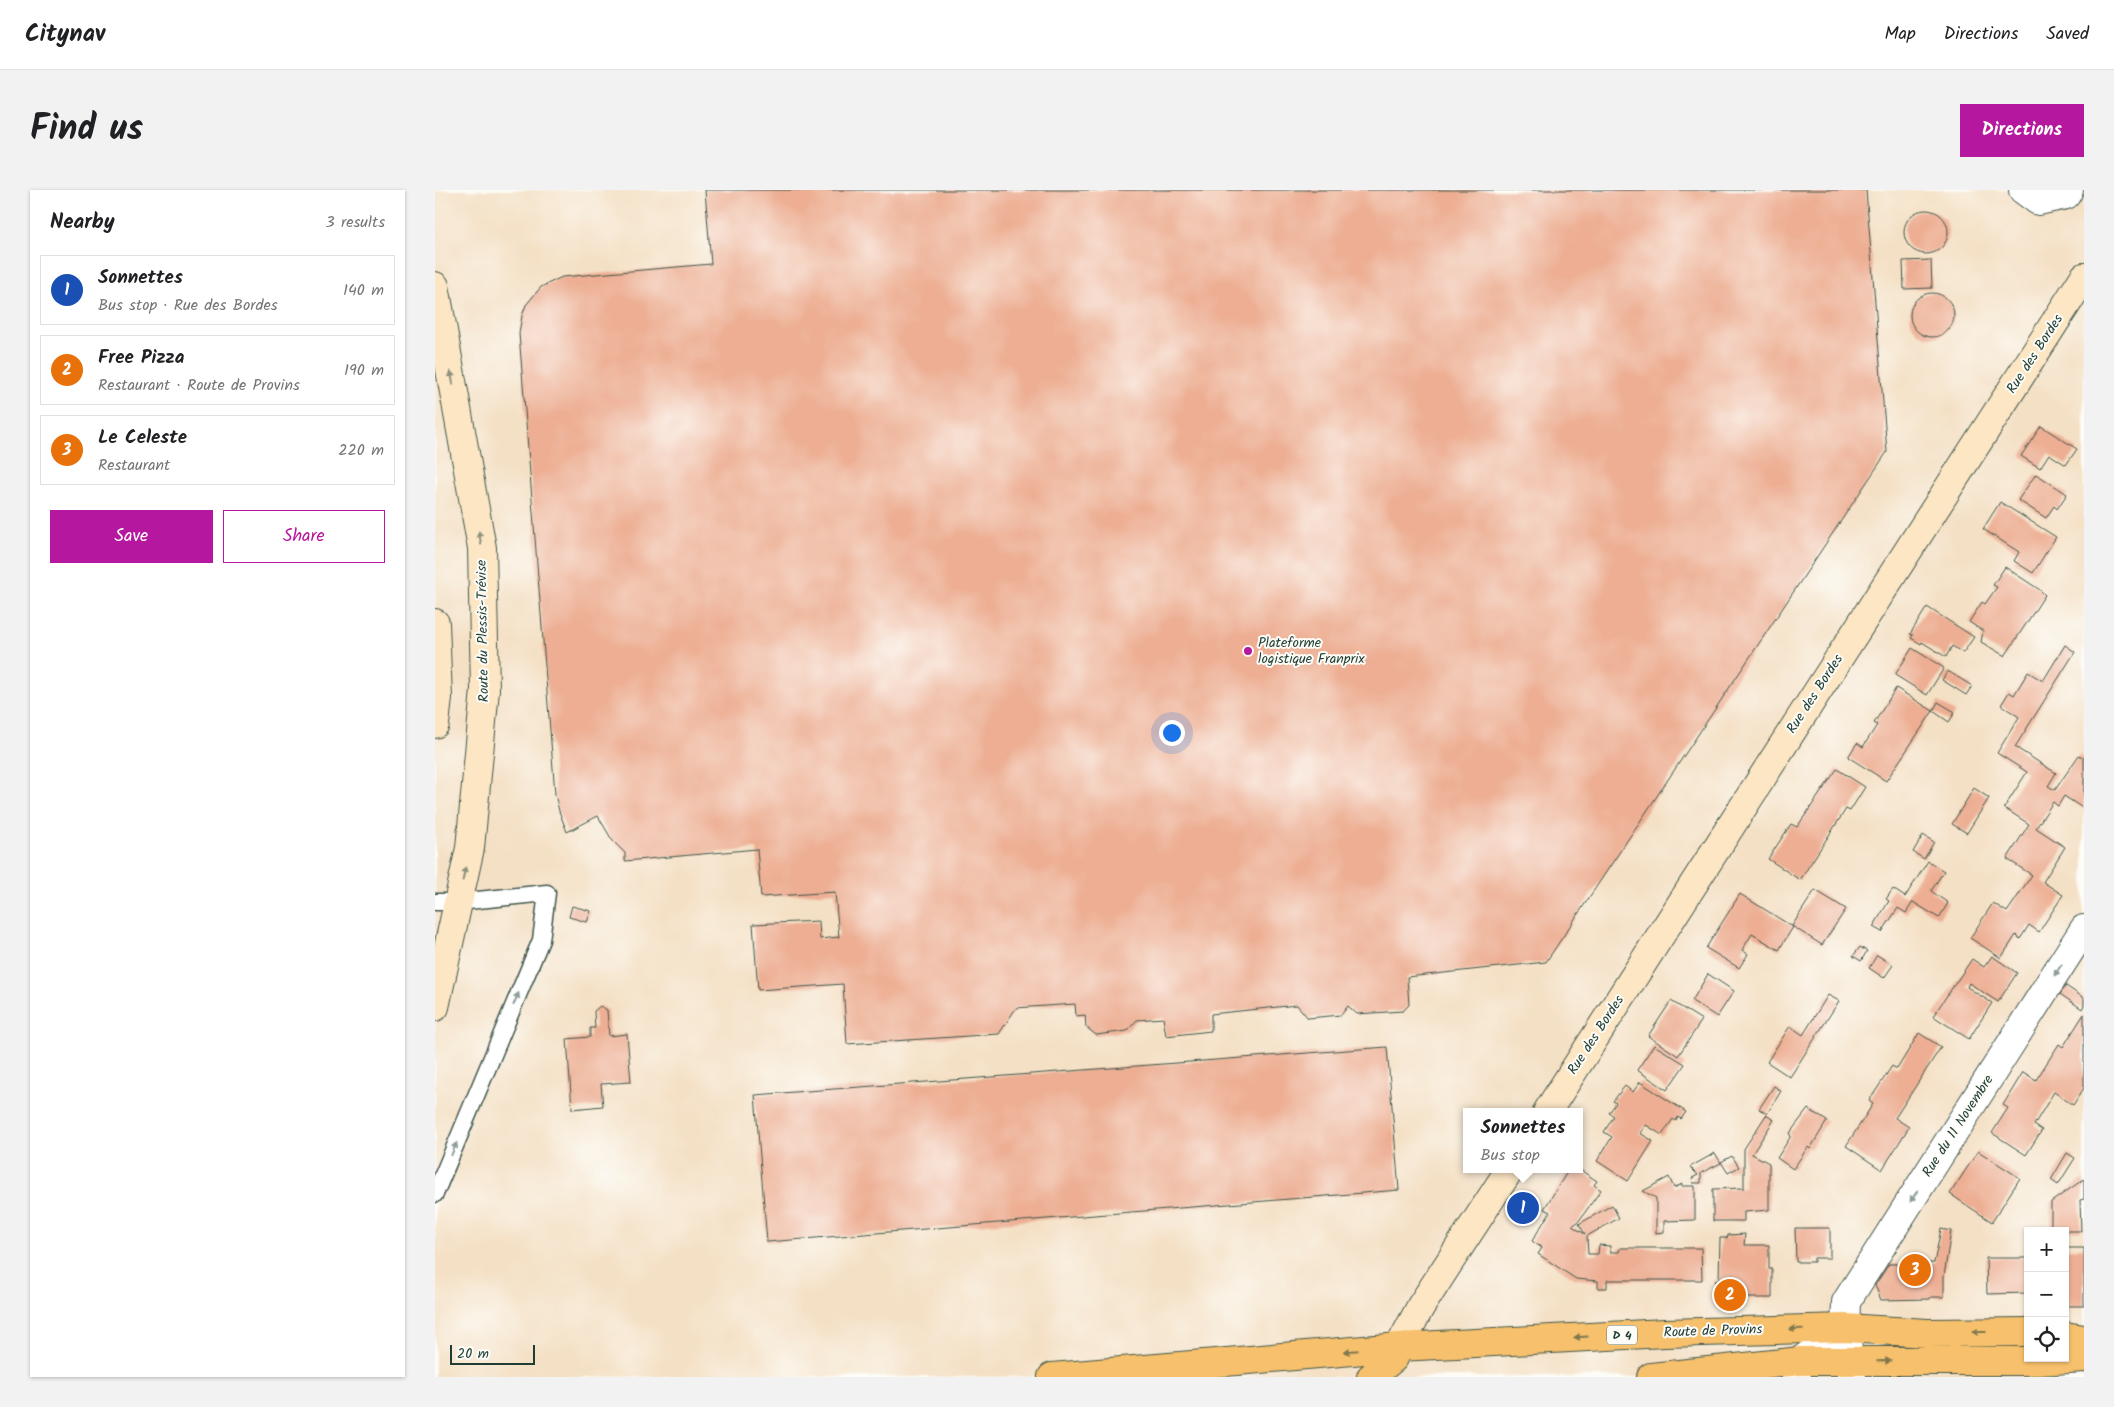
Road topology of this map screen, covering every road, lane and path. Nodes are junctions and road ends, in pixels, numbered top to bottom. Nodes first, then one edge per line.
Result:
1 (2023, 190) edge
2 (2067, 192) edge
3 (2084, 277) edge
4 (435, 286) edge
5 (435, 623) edge
6 (435, 724) edge
7 (447, 902) edge
8 (2084, 929) edge
9 (435, 1007) edge
10 (1550, 1108) edge
11 (1507, 1173) edge
12 (435, 1194) edge
13 (1845, 1328) junction
14 (2024, 1332) edge
15 (2069, 1337) edge
16 (2084, 1339) edge
17 (1399, 1347) junction
18 (2084, 1358) edge
19 (1798, 1369) edge
20 (1852, 1369) edge
21 (2039, 1369) edge
22 (1052, 1377) edge
23 (1371, 1377) edge
24 (1651, 1377) edge

1 - 2 street
3 - 10 street, Rue des Bordes
7 -> 4 street, Route du Plessis-Trévise
5 - 6 street
7 - 9 street, Route du Plessis-Trévise
12 -> 7 lane
8 -> 13 street, Rue du 11 Novembre
11 - 17 street
14 -> 13 main road, Route de Provins / D 4
13 -> 17 main road, Route de Provins / D 4
13 - 19 street
13 - 20 street, Rue du 11 Novembre
15 - 16 main road
17 -> 22 main road, D 4
17 - 23 main road
18 - 21 main road
19 - 20 main road
19 - 24 main road
20 -> 21 main road

